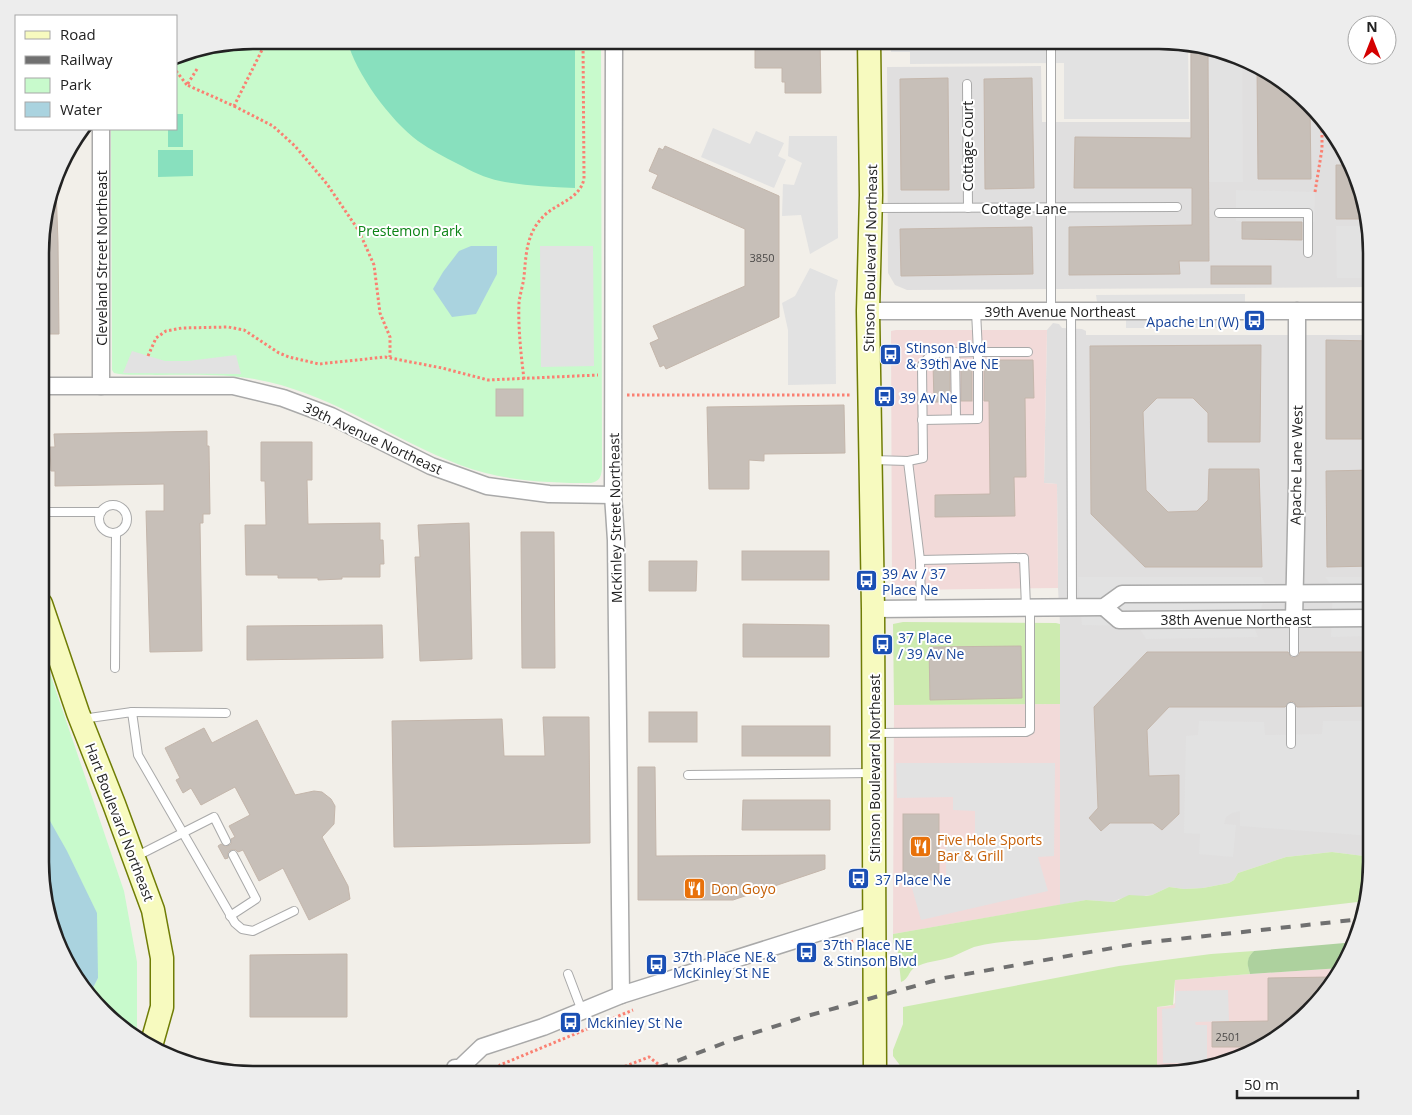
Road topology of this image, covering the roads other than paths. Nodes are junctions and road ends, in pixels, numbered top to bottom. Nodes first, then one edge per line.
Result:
1 (614, 49) edge
2 (869, 49) edge
3 (1051, 49) edge
4 (967, 84) dead end
5 (101, 130) edge
6 (1177, 207) dead end
7 (871, 208) junction
8 (968, 208) junction
9 (1052, 208) junction
10 (1219, 213) dead end
11 (1308, 253) dead end
12 (1363, 310) edge
13 (868, 311) junction
14 (976, 311) junction
15 (1051, 311) junction
16 (1071, 311) junction
17 (1297, 311) junction
18 (955, 352) junction
19 (978, 352) junction
20 (1028, 352) dead end
21 (49, 386) edge
22 (101, 386) junction
23 (956, 419) junction
24 (922, 420) junction
25 (870, 460) junction
26 (908, 461) junction
27 (613, 494) junction
28 (49, 512) edge
29 (101, 512) junction
30 (116, 533) junction
31 (920, 560) junction
32 (1363, 593) edge
33 (1294, 594) junction
34 (1028, 607) junction
35 (1072, 607) junction
36 (1104, 607) junction
37 (921, 608) junction
38 (873, 609) junction
39 (1363, 618) edge
40 (1294, 619) junction
41 (49, 628) edge
42 (1294, 652) dead end
43 (115, 668) dead end
44 (1291, 707) dead end
45 (132, 712) junction
46 (226, 712) dead end
47 (80, 720) junction
48 (874, 732) junction
49 (1291, 744) dead end
50 (874, 773) junction
51 (688, 775) dead end
52 (183, 833) junction
53 (226, 841) dead end
54 (233, 855) dead end
55 (134, 858) junction
56 (294, 911) dead end
57 (874, 915) junction
58 (230, 916) junction
59 (568, 974) dead end
60 (620, 995) junction
61 (582, 1011) junction
62 (153, 1040) edge
63 (462, 1066) edge
64 (875, 1066) edge

1 - 27 street, McKinley Street Northeast
2 - 7 street, Stinson Boulevard Northeast
3 - 9 lane
4 - 8 lane, Cottage Court
5 - 22 street, Cleveland Street Northeast
6 - 9 lane, Cottage Lane
7 - 8 lane, Cottage Lane
7 - 13 street, Stinson Boulevard Northeast
8 - 9 lane, Cottage Lane
9 - 15 lane
10 - 11 lane
12 - 17 street, 39th Avenue Northeast
13 - 14 street, 39th Avenue Northeast
13 - 25 street, Stinson Boulevard Northeast
14 - 15 street, 39th Avenue Northeast
14 - 19 lane
15 - 16 street, 39th Avenue Northeast
16 - 17 street, 39th Avenue Northeast
16 - 35 lane
17 - 33 street, Apache Lane West
18 - 19 lane
18 - 23 lane
18 - 24 lane
19 - 20 lane
19 - 23 lane
21 - 22 street, 39th Avenue Northeast
22 - 27 street, 39th Avenue Northeast
23 - 24 lane
24 - 26 lane
25 - 26 lane
25 - 38 street, Stinson Boulevard Northeast
26 - 31 lane
27 - 60 street, McKinley Street Northeast
28 - 29 lane
29 - 30 lane
29 - 30 lane
30 - 43 lane
31 - 34 lane
31 - 37 lane
32 - 33 street, 38th Avenue Northeast
33 - 36 street, 38th Avenue Northeast
33 - 40 street, Apache Lane West
34 - 35 street
34 - 37 street
34 - 48 lane
35 - 36 street
36 - 40 street, 38th Avenue Northeast
37 - 38 street
38 - 48 street, Stinson Boulevard Northeast
39 - 40 street, 38th Avenue Northeast
40 - 42 lane
41 - 47 street, Hart Boulevard Northeast
44 - 49 lane
45 - 46 lane
45 - 47 lane
45 - 52 lane
47 - 55 street, Hart Boulevard Northeast
48 - 50 street, Stinson Boulevard Northeast
50 - 51 lane
50 - 57 street, Stinson Boulevard Northeast
52 - 53 lane
52 - 55 lane
52 - 58 lane
54 - 58 lane
55 - 62 street, Hart Boulevard Northeast
56 - 58 lane
57 - 60 street
57 - 64 street, Stinson Boulevard Northeast
59 - 61 lane
60 - 61 street
61 - 63 street

